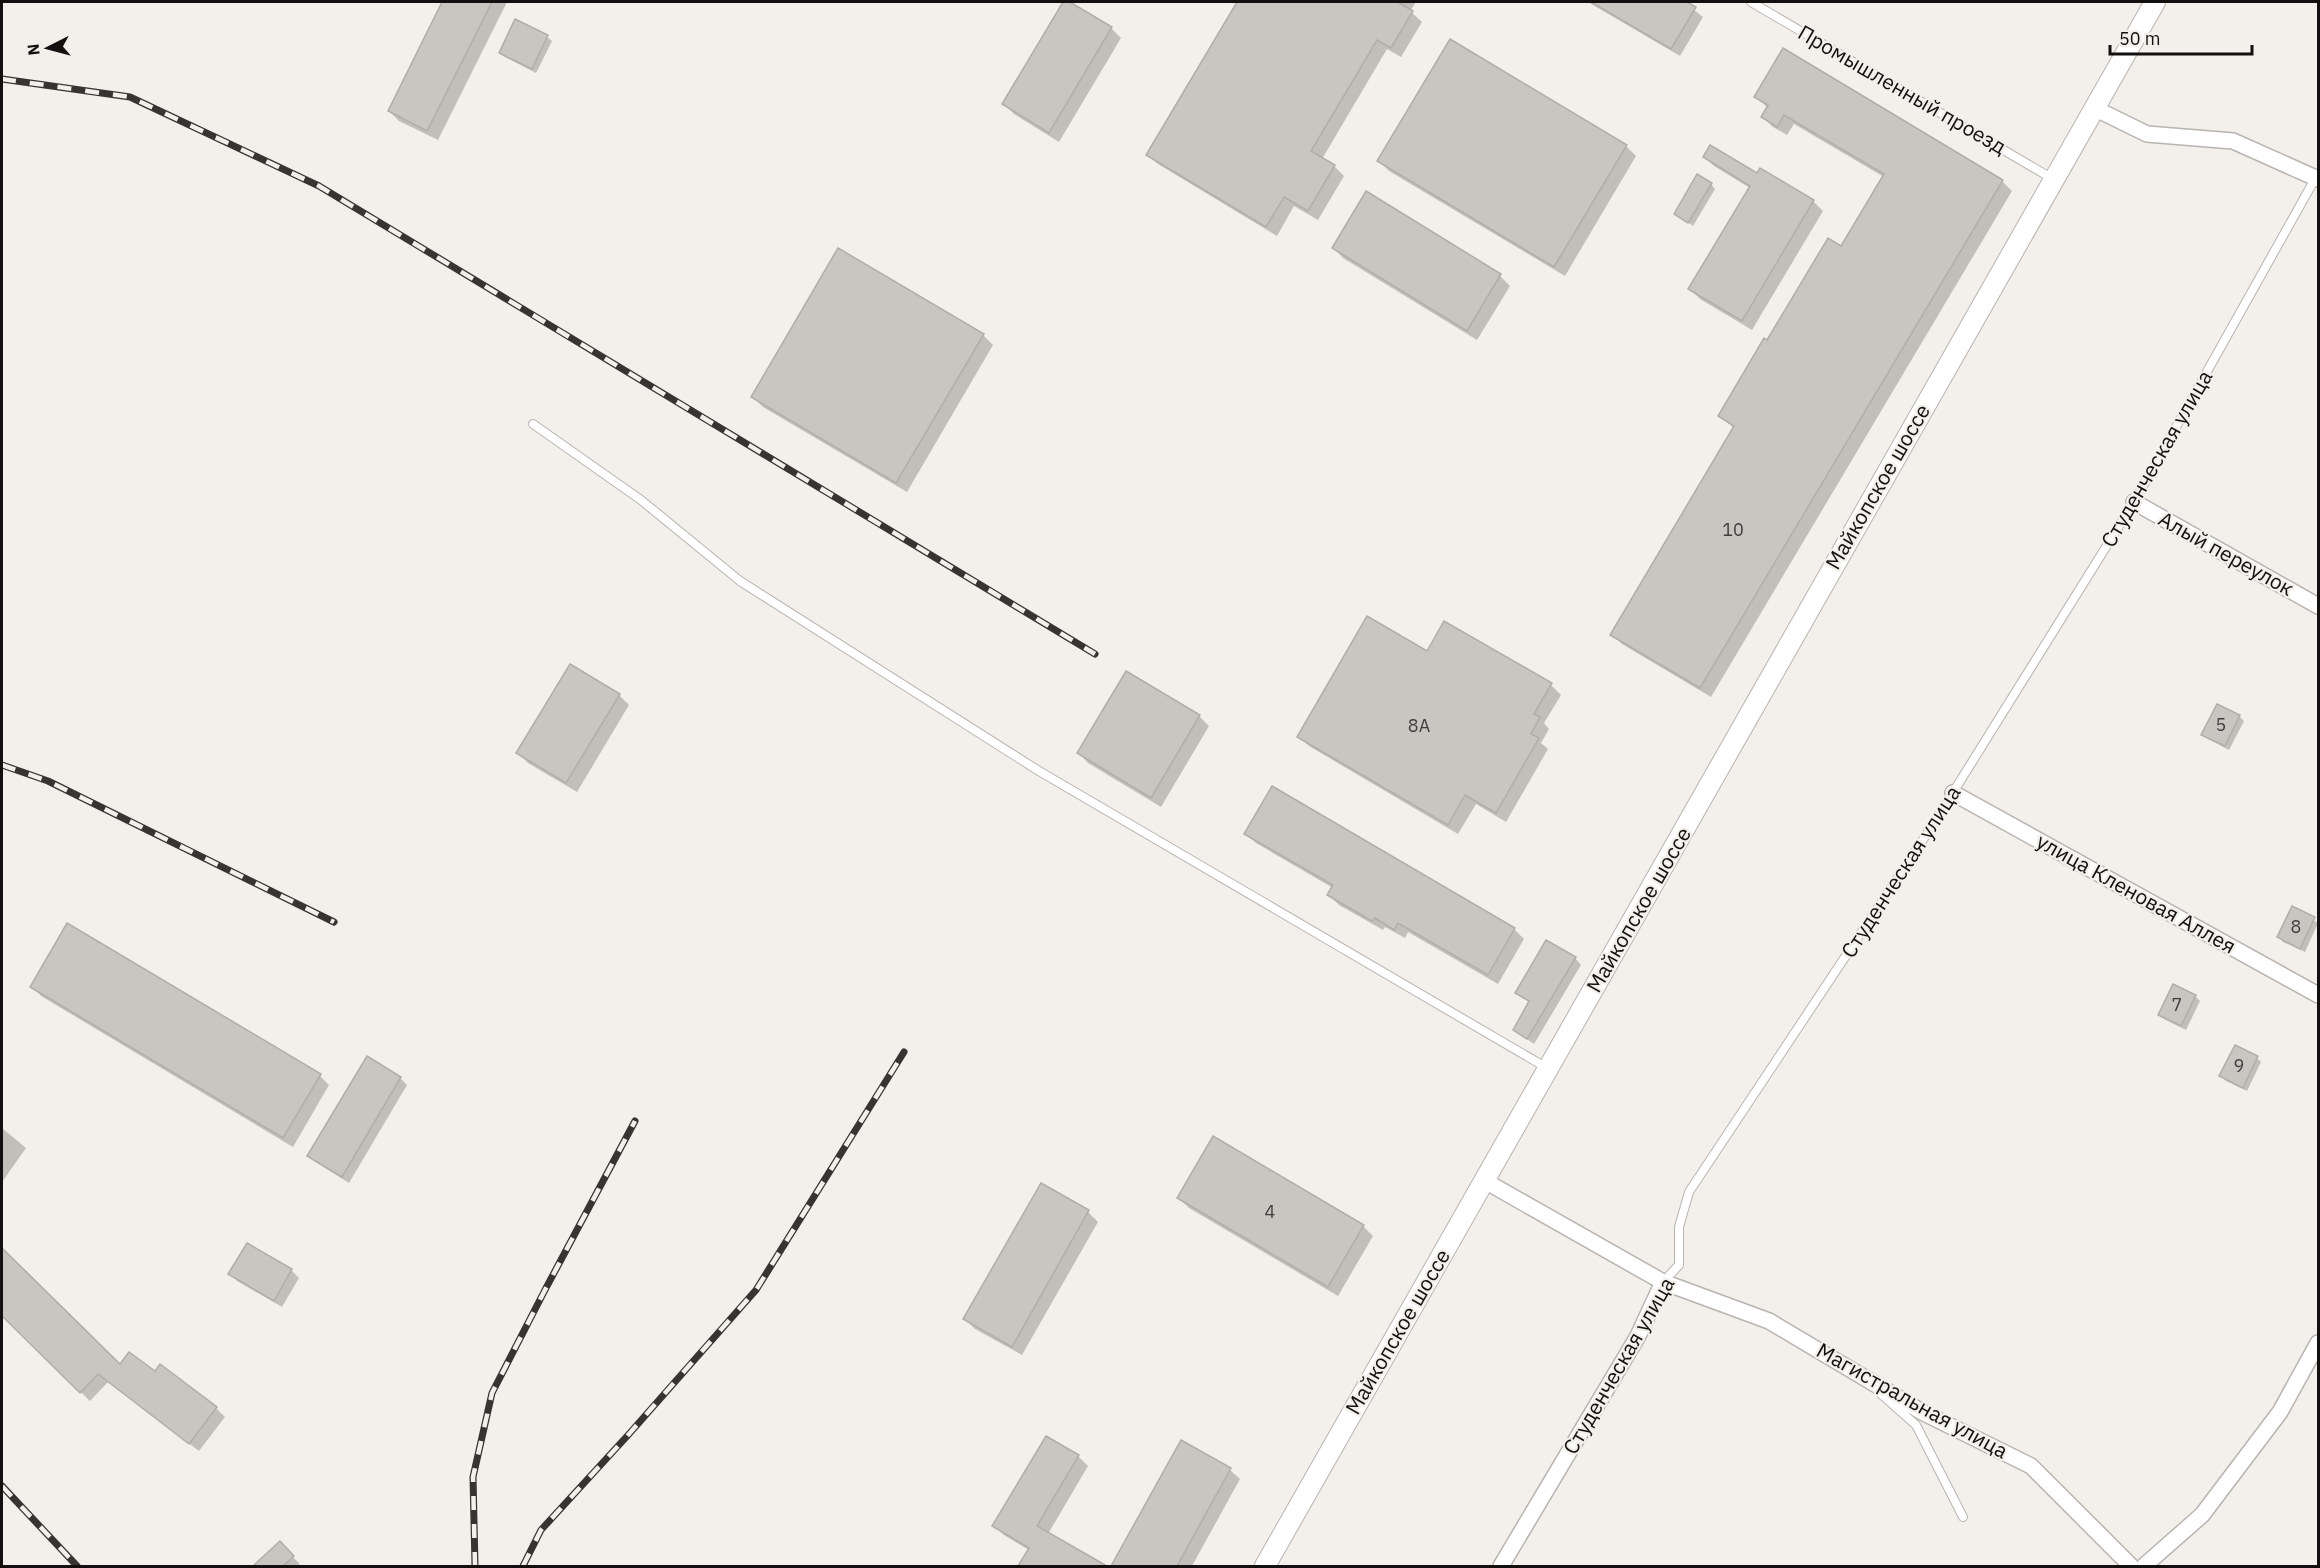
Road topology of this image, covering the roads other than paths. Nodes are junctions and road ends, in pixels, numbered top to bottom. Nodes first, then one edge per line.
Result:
1 (1751, 2) edge
2 (2155, 2) edge
3 (2094, 108) junction
4 (2317, 178) edge
5 (2053, 179) junction
6 (533, 424) dead end
7 (2134, 502) junction
8 (2319, 606) edge
9 (1953, 793) junction
10 (2319, 995) edge
11 (1548, 1069) junction
12 (1485, 1181) junction
13 (1663, 1282) junction
14 (2319, 1343) edge
15 (1853, 1370) junction
16 (1963, 1517) dead end
17 (1265, 1566) edge
18 (1501, 1566) edge
19 (2131, 1566) edge
20 (2144, 1566) edge

1 - 5 lane, Промышленный проезд
2 - 3 street, Майкопское шоссе
3 - 4 street
3 - 5 street, Майкопское шоссе
4 - 7 lane, Студенческая улица
5 - 11 street, Майкопское шоссе
6 - 11 lane
7 - 8 street, Алый переулок
7 - 9 lane, Студенческая улица
9 - 10 street, улица Кленовая Аллея
9 - 13 lane, Студенческая улица
11 - 12 street, Майкопское шоссе
12 - 13 street, Магистральная улица
12 - 17 street, Майкопское шоссе
13 - 15 street, Магистральная улица
13 - 18 street, Студенческая улица
14 - 20 street
15 - 16 lane
15 - 19 street, Магистральная улица

